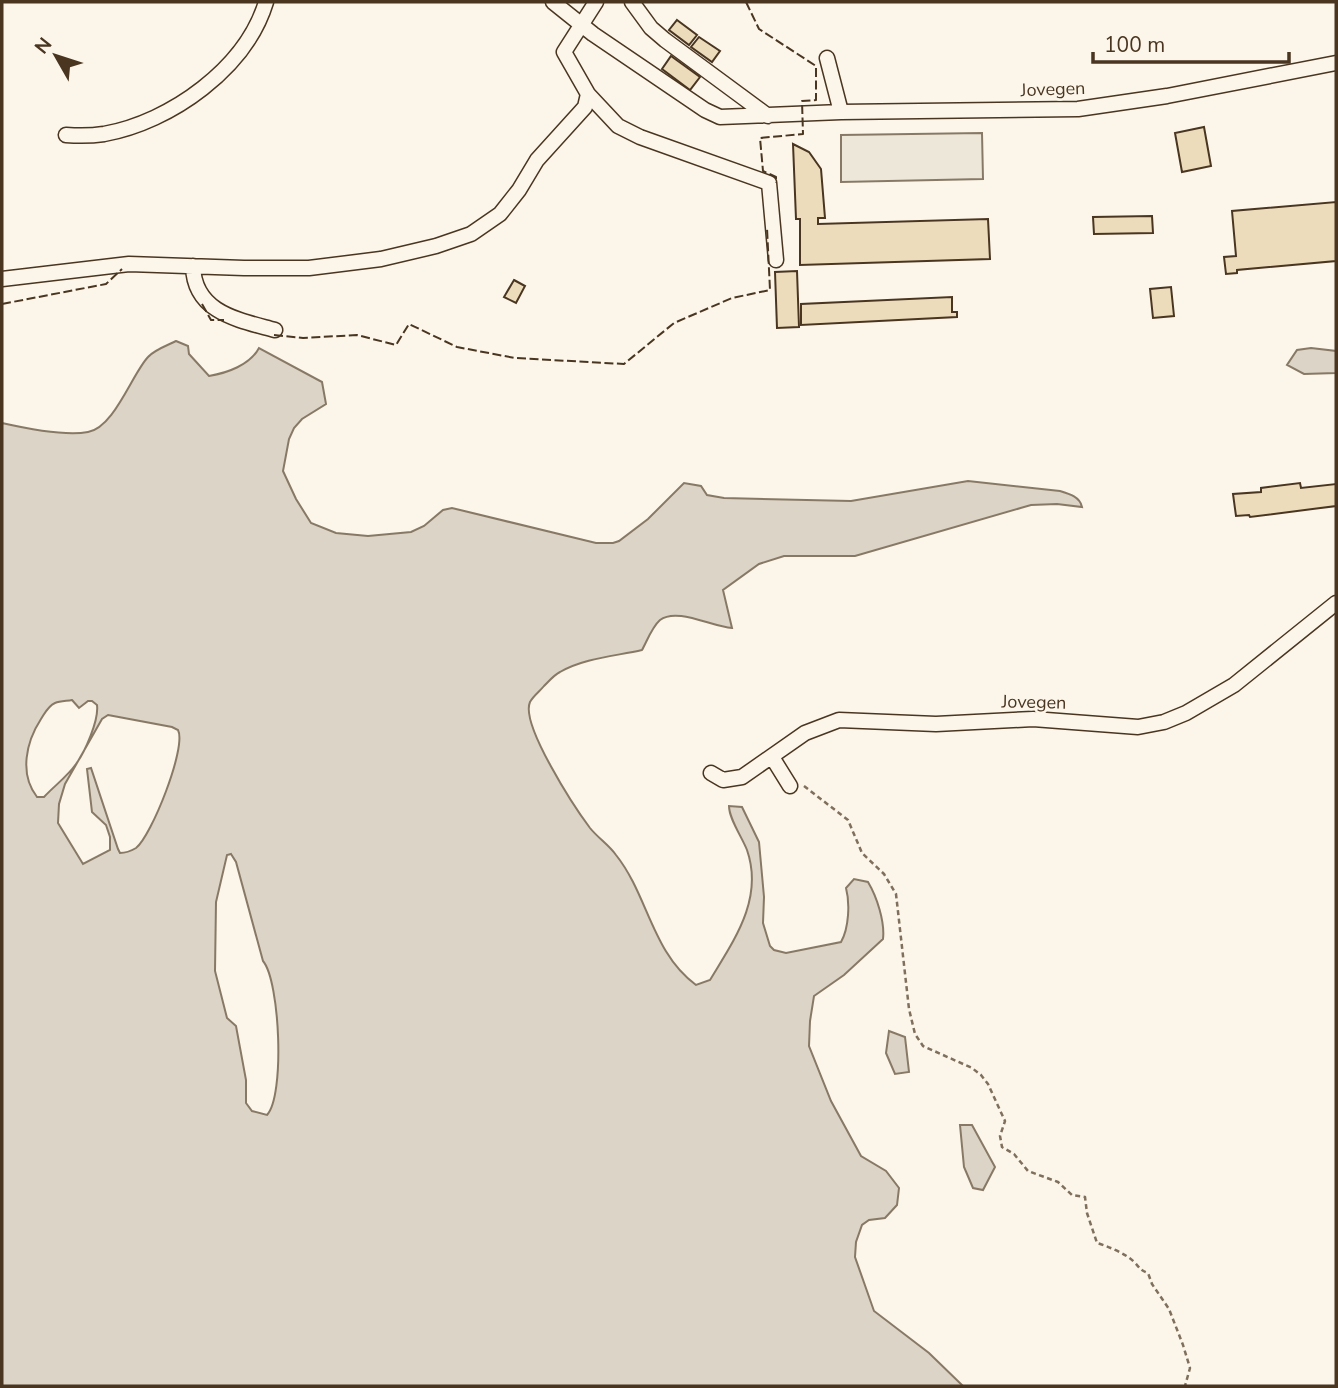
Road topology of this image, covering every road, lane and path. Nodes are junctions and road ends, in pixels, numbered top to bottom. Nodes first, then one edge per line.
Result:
1 (266, 2) edge
2 (553, 2) edge
3 (596, 2) edge
4 (632, 2) edge
5 (580, 24) junction
6 (827, 58) dead end
7 (1336, 63) edge
8 (588, 94) junction
9 (841, 112) junction
10 (768, 116) junction
11 (66, 135) dead end
12 (776, 260) dead end
13 (193, 267) junction
14 (2, 279) edge
15 (275, 330) dead end
16 (1336, 603) edge
17 (772, 757) junction
18 (710, 773) dead end
19 (789, 784) joint
20 (1185, 1386) edge

1 - 11 street
2 - 5 street, Jovegen
3 - 5 street
4 - 10 street
5 - 8 street
5 - 10 street, Jovegen
6 - 9 street
7 - 9 street, Jovegen
8 - 12 street
8 - 13 street
9 - 10 street, Jovegen
13 - 14 street
13 - 15 street
16 - 17 street, Jovegen
17 - 18 street, Jovegen
17 - 19 street
19 - 20 path

